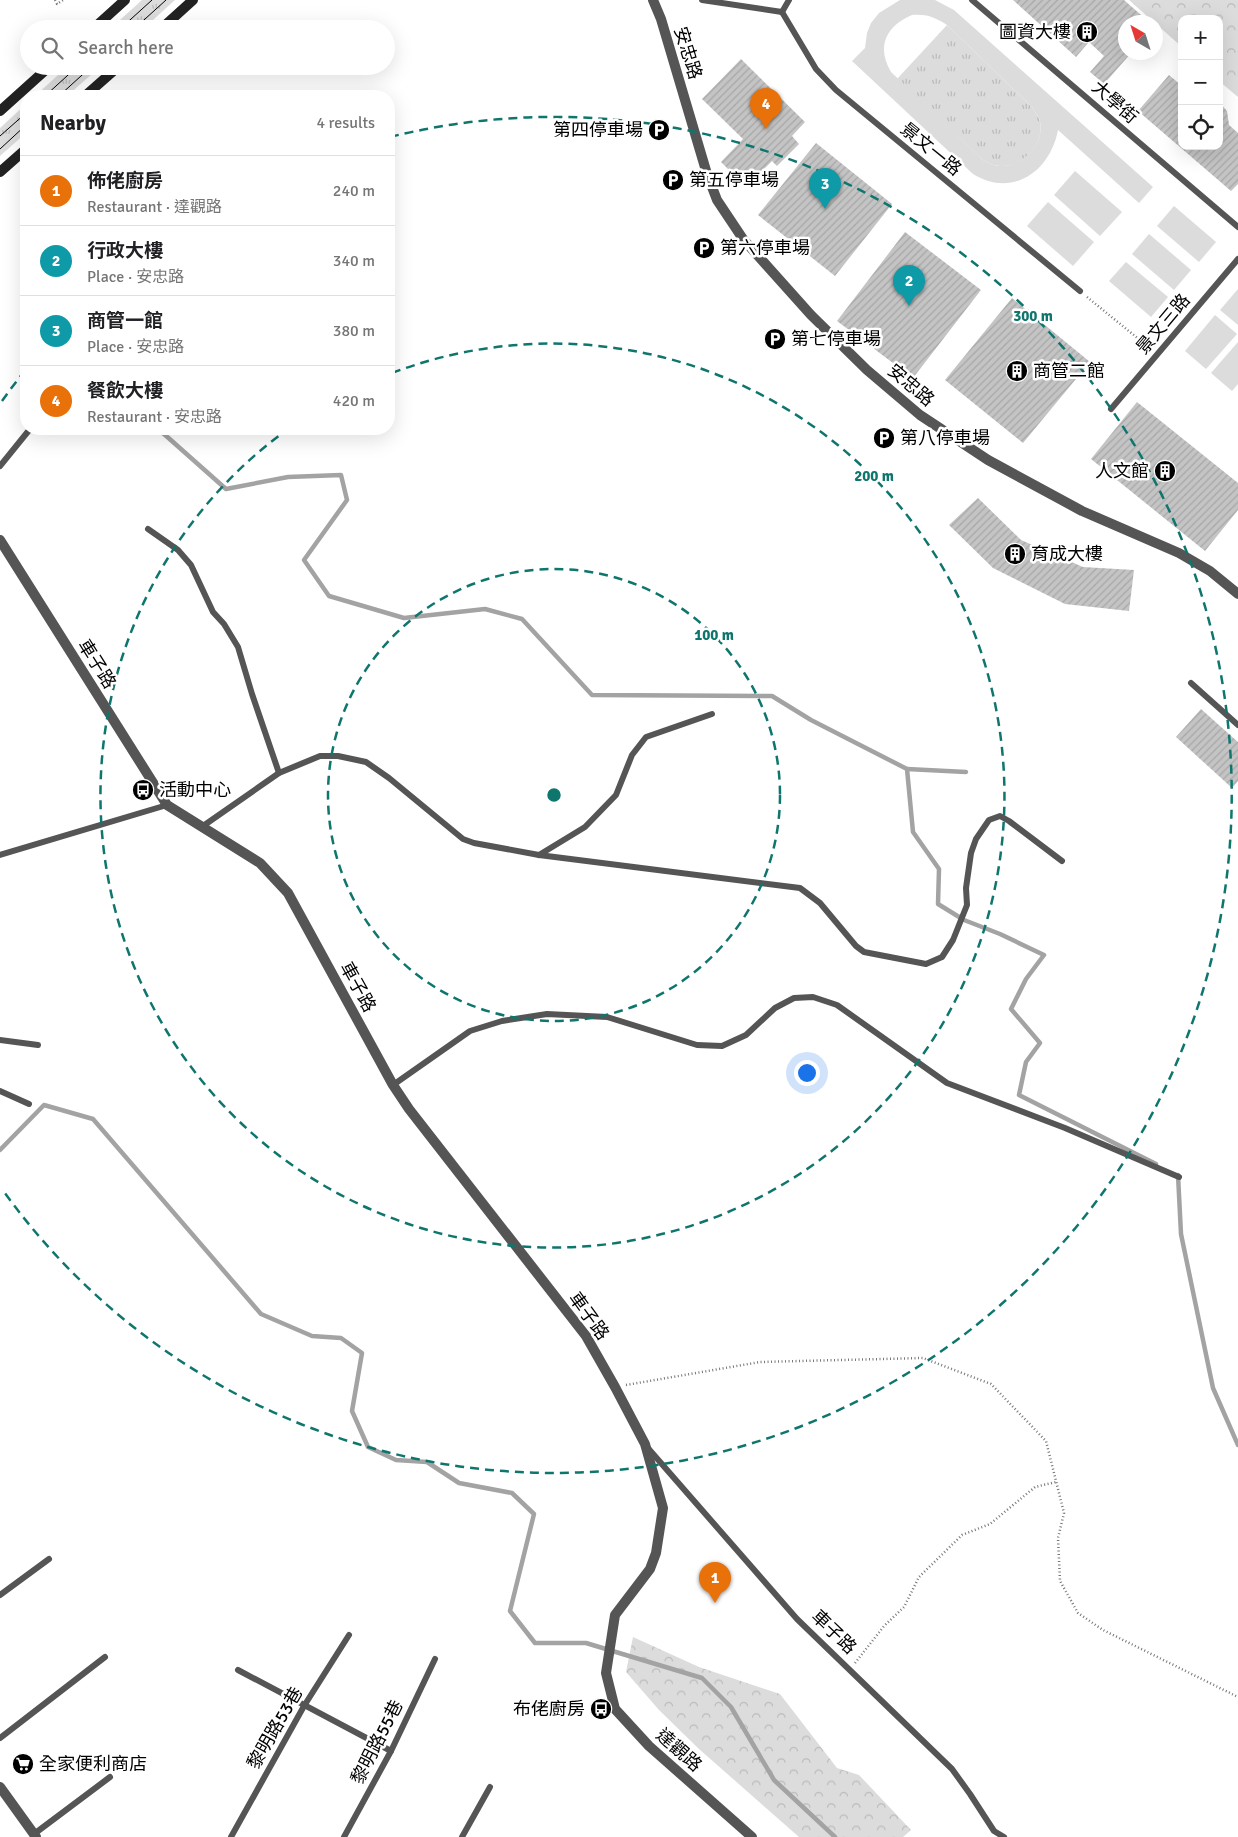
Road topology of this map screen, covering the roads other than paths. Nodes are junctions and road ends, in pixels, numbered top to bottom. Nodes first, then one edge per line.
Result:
1 (125, 0) edge
2 (193, 0) edge
3 (652, 0) edge
4 (702, 0) edge
5 (789, 0) edge
6 (972, 0) edge
7 (782, 12) junction
8 (103, 20) edge
9 (171, 20) edge
10 (40, 75) edge
11 (109, 75) edge
12 (23, 90) edge
13 (92, 90) edge
14 (20, 93) edge
15 (0, 111) edge
16 (20, 154) edge
17 (0, 172) edge
18 (1238, 228) edge
19 (1238, 259) edge
20 (1080, 291) road end
21 (1111, 409) dead end
22 (25, 435) edge
23 (0, 466) edge
24 (148, 529) dead end
25 (0, 540) edge
26 (1238, 594) edge
27 (1191, 683) dead end
28 (712, 714) dead end
29 (1238, 724) edge
30 (279, 773) junction
31 (167, 805) junction
32 (203, 826) junction
33 (0, 855) edge
34 (540, 855) junction
35 (1062, 861) dead end
36 (0, 1040) edge
37 (38, 1045) dead end
38 (393, 1085) junction
39 (0, 1091) edge
40 (29, 1104) dead end
41 (1178, 1177) dead end
42 (645, 1444) junction
43 (49, 1559) dead end
44 (0, 1595) edge
45 (349, 1635) dead end
46 (105, 1657) dead end
47 (435, 1659) dead end
48 (238, 1670) dead end
49 (304, 1706) junction
50 (0, 1738) edge
51 (391, 1751) junction
52 (110, 1777) dead end
53 (0, 1787) edge
54 (490, 1787) dead end
55 (35, 1836) edge
56 (231, 1837) edge
57 (344, 1837) edge
58 (462, 1837) edge
59 (752, 1837) edge
60 (1004, 1837) edge

1 - 8 street
2 - 9 street
3 - 26 street, 安忠路
4 - 7 lane
5 - 7 lane
6 - 18 lane, 大學街
7 - 20 lane, 景文一路
10 - 12 street
11 - 13 street
14 - 15 street
16 - 17 street
19 - 21 lane, 景文三路
22 - 23 lane
24 - 30 lane
25 - 31 street, 車子路
27 - 29 lane
28 - 34 lane
30 - 32 lane
30 - 34 lane
31 - 32 street, 車子路
31 - 33 lane
32 - 38 street, 車子路
34 - 35 lane
36 - 37 lane
38 - 41 lane
38 - 42 street, 車子路
39 - 40 lane
42 - 59 street, 達觀路
42 - 60 lane, 車子路
43 - 44 lane
45 - 49 lane, 黎明路53巷
46 - 50 lane
47 - 51 lane, 黎明路55巷
48 - 49 lane
49 - 51 lane
49 - 56 lane, 黎明路53巷
51 - 57 lane, 黎明路55巷
52 - 55 lane
53 - 55 street
54 - 58 lane

